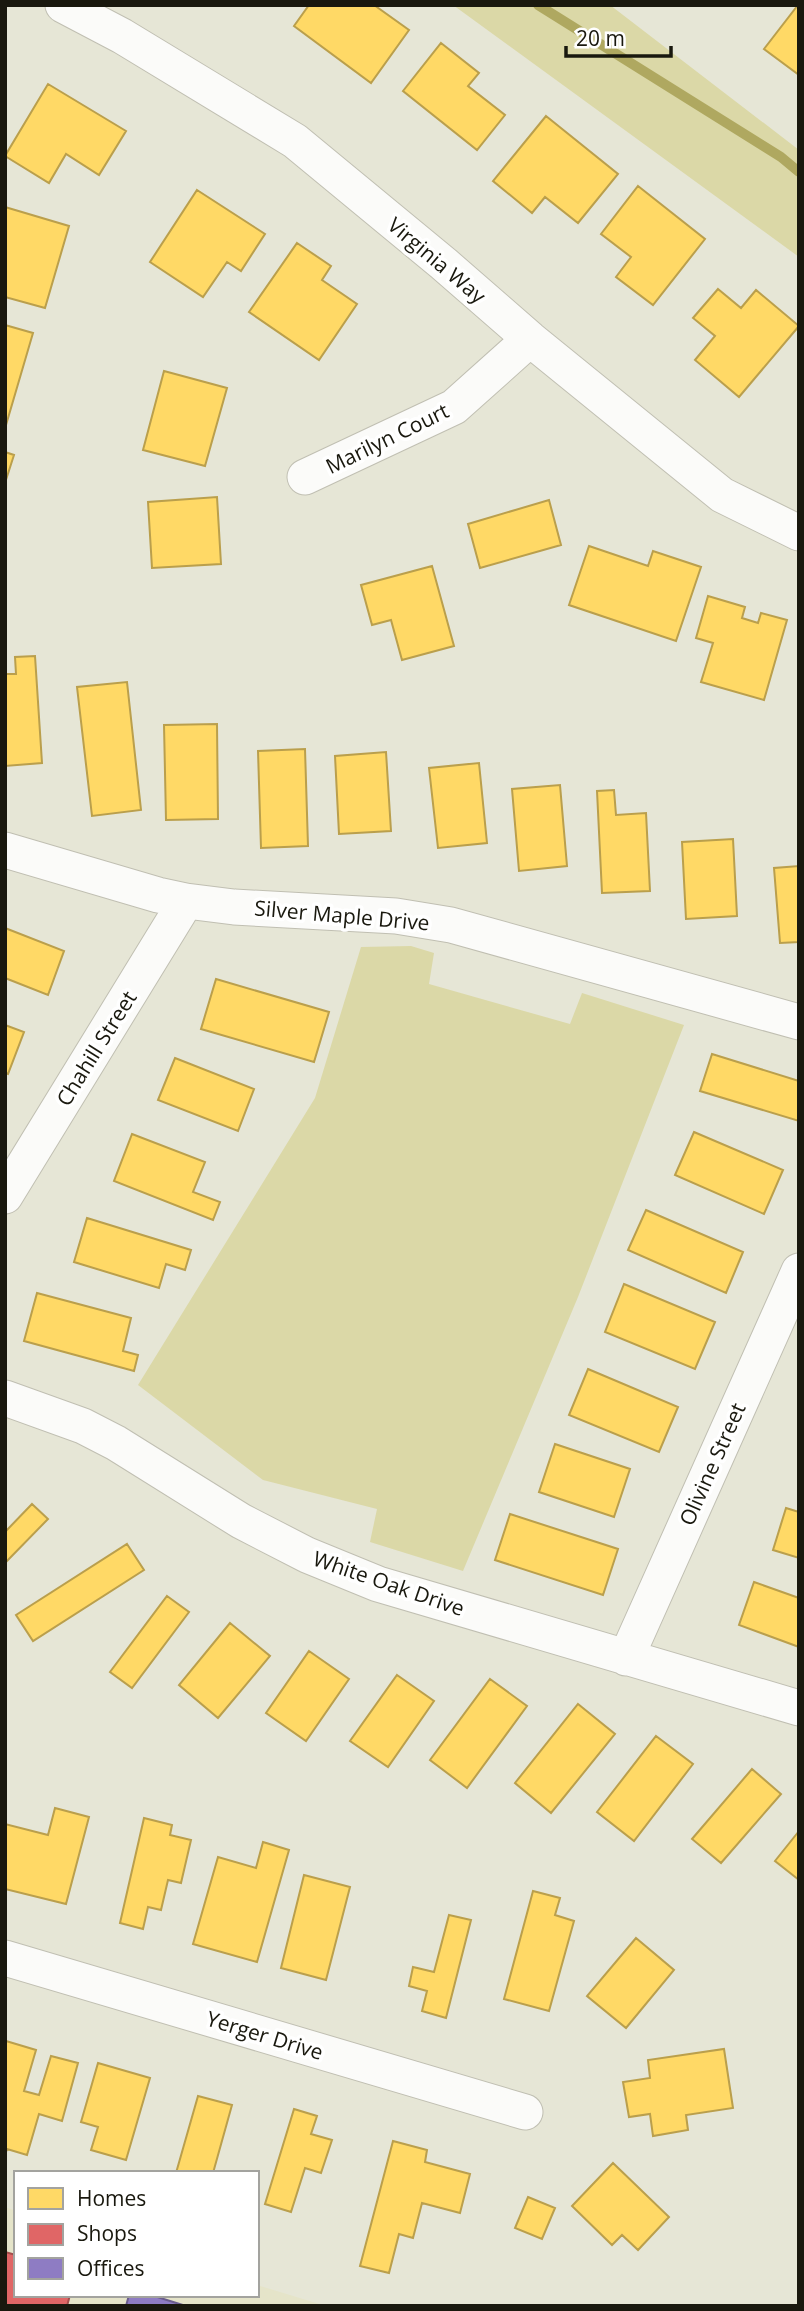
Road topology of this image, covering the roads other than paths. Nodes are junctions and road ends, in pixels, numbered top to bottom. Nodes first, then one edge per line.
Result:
1 (63, 5) edge
2 (530, 339) junction
3 (305, 477) dead end
4 (799, 533) edge
5 (5, 850) edge
6 (186, 901) junction
7 (799, 1022) edge
8 (5, 1196) edge
9 (799, 1271) edge
10 (5, 1398) edge
11 (626, 1658) junction
12 (799, 1708) edge
13 (5, 1958) edge
14 (525, 2112) dead end

1 - 2 street, Virginia Way
2 - 3 street, Marilyn Court
2 - 4 street, Virginia Way
5 - 6 street, Silver Maple Drive
6 - 7 street, Silver Maple Drive
6 - 8 street, Chahill Street
9 - 11 street, Olivine Street
10 - 11 street, White Oak Drive
11 - 12 street, White Oak Drive
13 - 14 street, Yerger Drive

